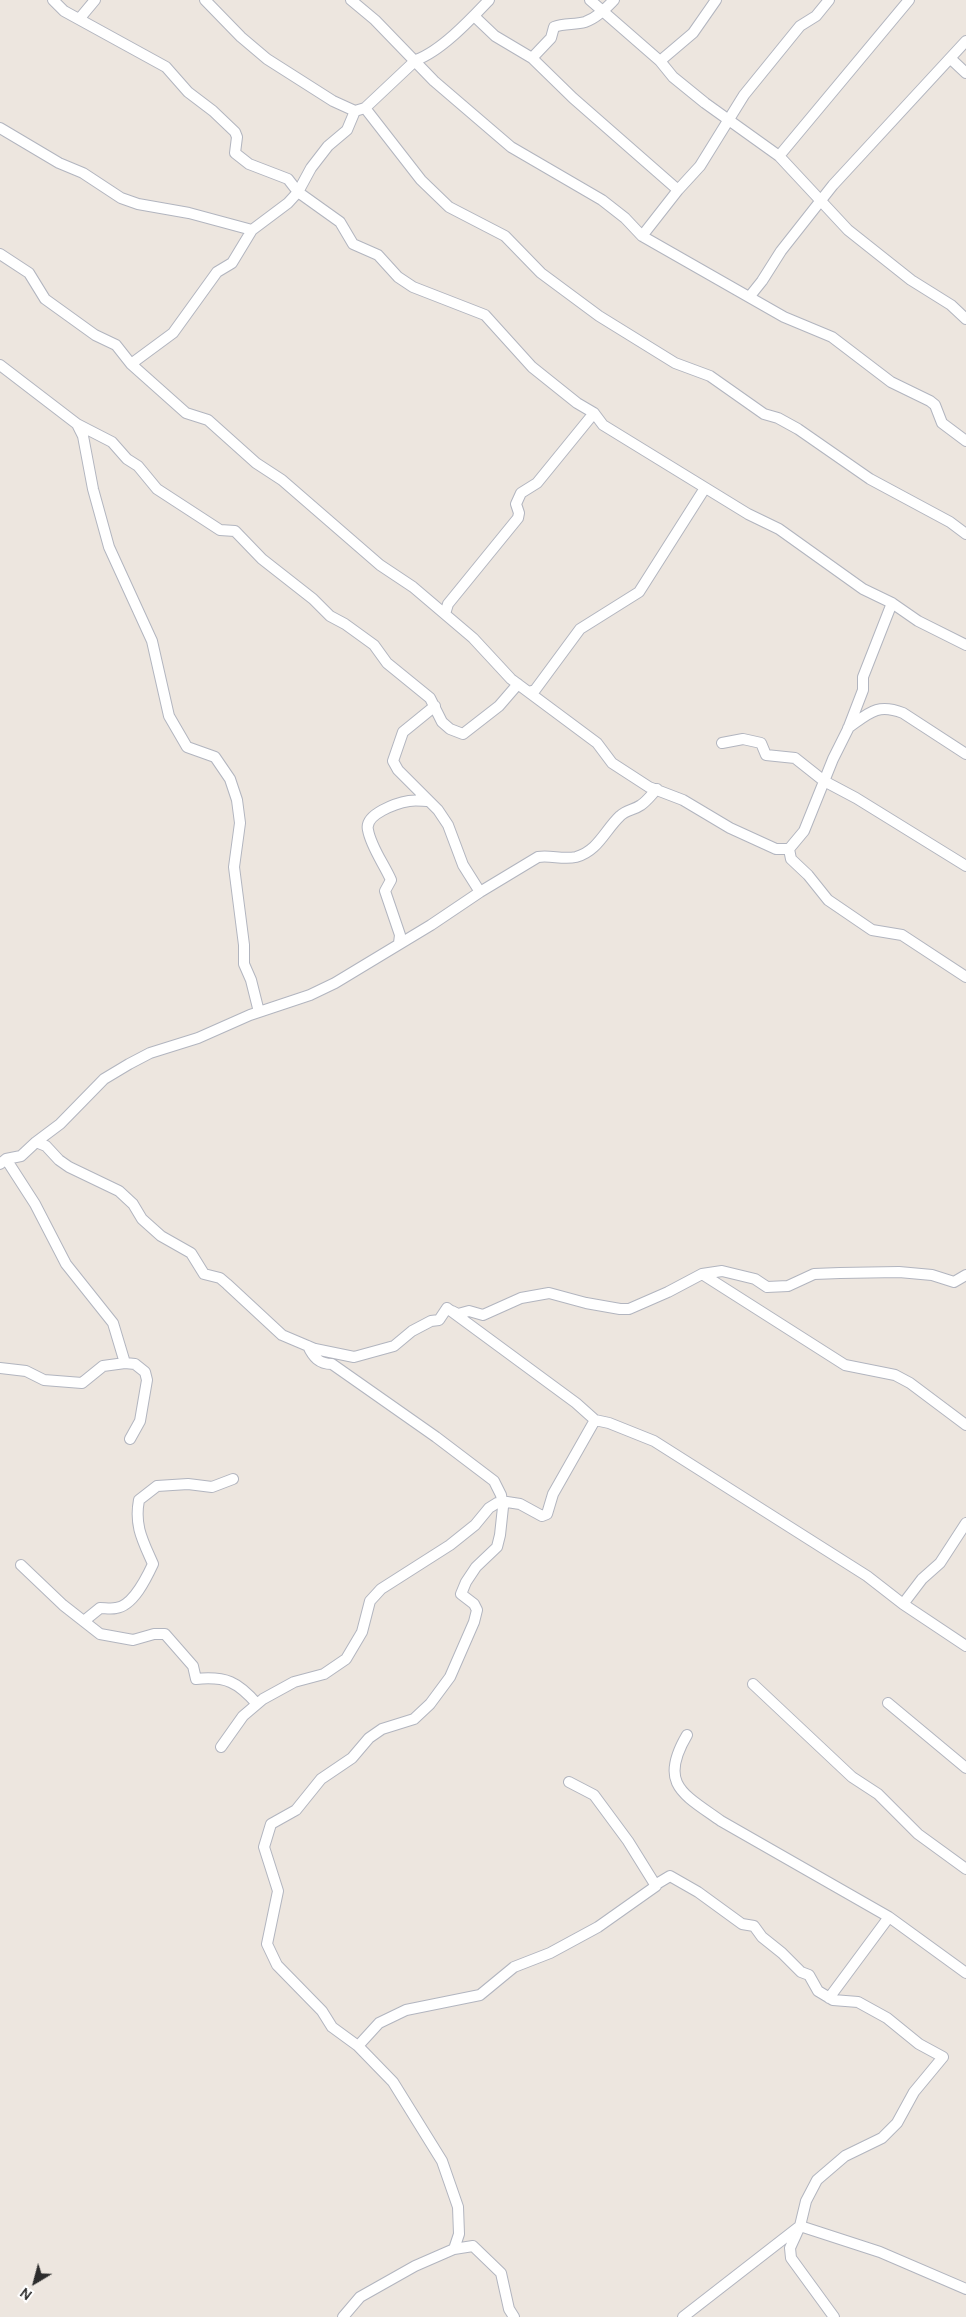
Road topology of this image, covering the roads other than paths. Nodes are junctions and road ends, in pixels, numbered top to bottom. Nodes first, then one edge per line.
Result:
1 (53, 0) edge
2 (95, 0) edge
3 (205, 0) edge
4 (351, 0) edge
5 (489, 0) edge
6 (590, 0) edge
7 (614, 0) edge
8 (716, 0) edge
9 (829, 0) edge
10 (909, 0) edge
11 (602, 12) junction
12 (474, 16) junction
13 (80, 18) junction
14 (966, 42) edge
15 (532, 58) junction
16 (951, 59) junction
17 (416, 60) junction
18 (660, 61) junction
19 (966, 73) edge
20 (360, 110) junction
21 (728, 119) junction
22 (0, 128) edge
23 (779, 156) junction
24 (678, 190) junction
25 (298, 192) junction
26 (820, 200) junction
27 (252, 230) junction
28 (642, 236) junction
29 (0, 254) edge
30 (750, 296) junction
31 (966, 319) edge
32 (131, 364) junction
33 (0, 365) edge
34 (594, 412) junction
35 (78, 424) junction
36 (966, 441) edge
37 (705, 488) junction
38 (966, 534) edge
39 (892, 603) junction
40 (445, 614) junction
41 (966, 645) edge
42 (518, 684) junction
43 (528, 692) junction
44 (434, 706) junction
45 (848, 728) junction
46 (722, 743) dead end
47 (966, 754) edge
48 (824, 781) junction
49 (657, 789) junction
50 (429, 801) junction
51 (789, 850) junction
52 (966, 866) edge
53 (480, 892) junction
54 (399, 944) junction
55 (966, 978) edge
56 (260, 1012) junction
57 (36, 1142) junction
58 (3, 1162) edge
59 (702, 1274) junction
60 (966, 1275) edge
61 (447, 1308) junction
62 (308, 1346) junction
63 (125, 1362) junction
64 (0, 1368) edge
65 (595, 1420) junction
66 (966, 1425) edge
67 (130, 1439) dead end
68 (233, 1479) dead end
69 (502, 1502) junction
70 (966, 1523) edge
71 (963, 1534) edge
72 (21, 1565) dead end
73 (903, 1604) junction
74 (84, 1621) junction
75 (966, 1646) edge
76 (752, 1684) dead end
77 (888, 1703) dead end
78 (257, 1704) junction
79 (687, 1735) dead end
80 (221, 1747) dead end
81 (966, 1768) edge
82 (568, 1782) dead end
83 (966, 1868) edge
84 (655, 1885) junction
85 (889, 1917) junction
86 (966, 1973) edge
87 (829, 1998) junction
88 (358, 2046) junction
89 (800, 2226) junction
90 (454, 2250) junction
91 (966, 2289) edge
92 (343, 2317) edge
93 (514, 2317) edge
94 (683, 2317) edge
95 (834, 2317) edge

1 - 13 street
2 - 13 street
3 - 20 street
4 - 17 street
5 - 12 street
6 - 11 street
7 - 11 street
8 - 18 street
9 - 21 street
10 - 23 street
11 - 15 street
11 - 18 street
12 - 15 street
12 - 17 street
13 - 25 street
14 - 16 street
15 - 24 street
16 - 19 street
16 - 26 street
17 - 20 street
17 - 28 street
18 - 21 street
20 - 25 street
20 - 38 street
21 - 23 street
21 - 24 street
22 - 27 street
23 - 26 street
24 - 28 street
25 - 27 street
25 - 34 street
26 - 30 street
26 - 31 street
27 - 32 street
28 - 30 street
29 - 32 street
30 - 36 street
32 - 40 street
33 - 35 street
34 - 37 street
34 - 40 street
35 - 44 street
35 - 56 street
37 - 39 street
37 - 43 street
39 - 41 street
39 - 45 street
40 - 42 street
42 - 43 street
42 - 44 street
43 - 49 street
44 - 50 street
45 - 47 street
45 - 48 street
46 - 48 street
48 - 51 street
48 - 52 street
49 - 51 street
49 - 53 street
50 - 53 street
50 - 54 street
51 - 55 street
53 - 54 street
54 - 56 street
56 - 57 street
57 - 58 street
57 - 62 street
58 - 63 street
59 - 60 street
59 - 61 street
59 - 66 street
61 - 62 street
61 - 65 street
62 - 69 street
63 - 64 street
63 - 67 street
65 - 69 street
65 - 73 street
68 - 74 street
69 - 78 street
69 - 88 street
70 - 71 street
71 - 73 street
72 - 74 street
73 - 75 street
74 - 78 street
76 - 83 street
77 - 81 street
78 - 80 street
79 - 85 street
82 - 84 street
84 - 87 street
84 - 88 street
85 - 86 street
85 - 87 street
87 - 89 street
88 - 90 street
89 - 91 street
89 - 94 street
89 - 95 street
90 - 92 street
90 - 93 street

